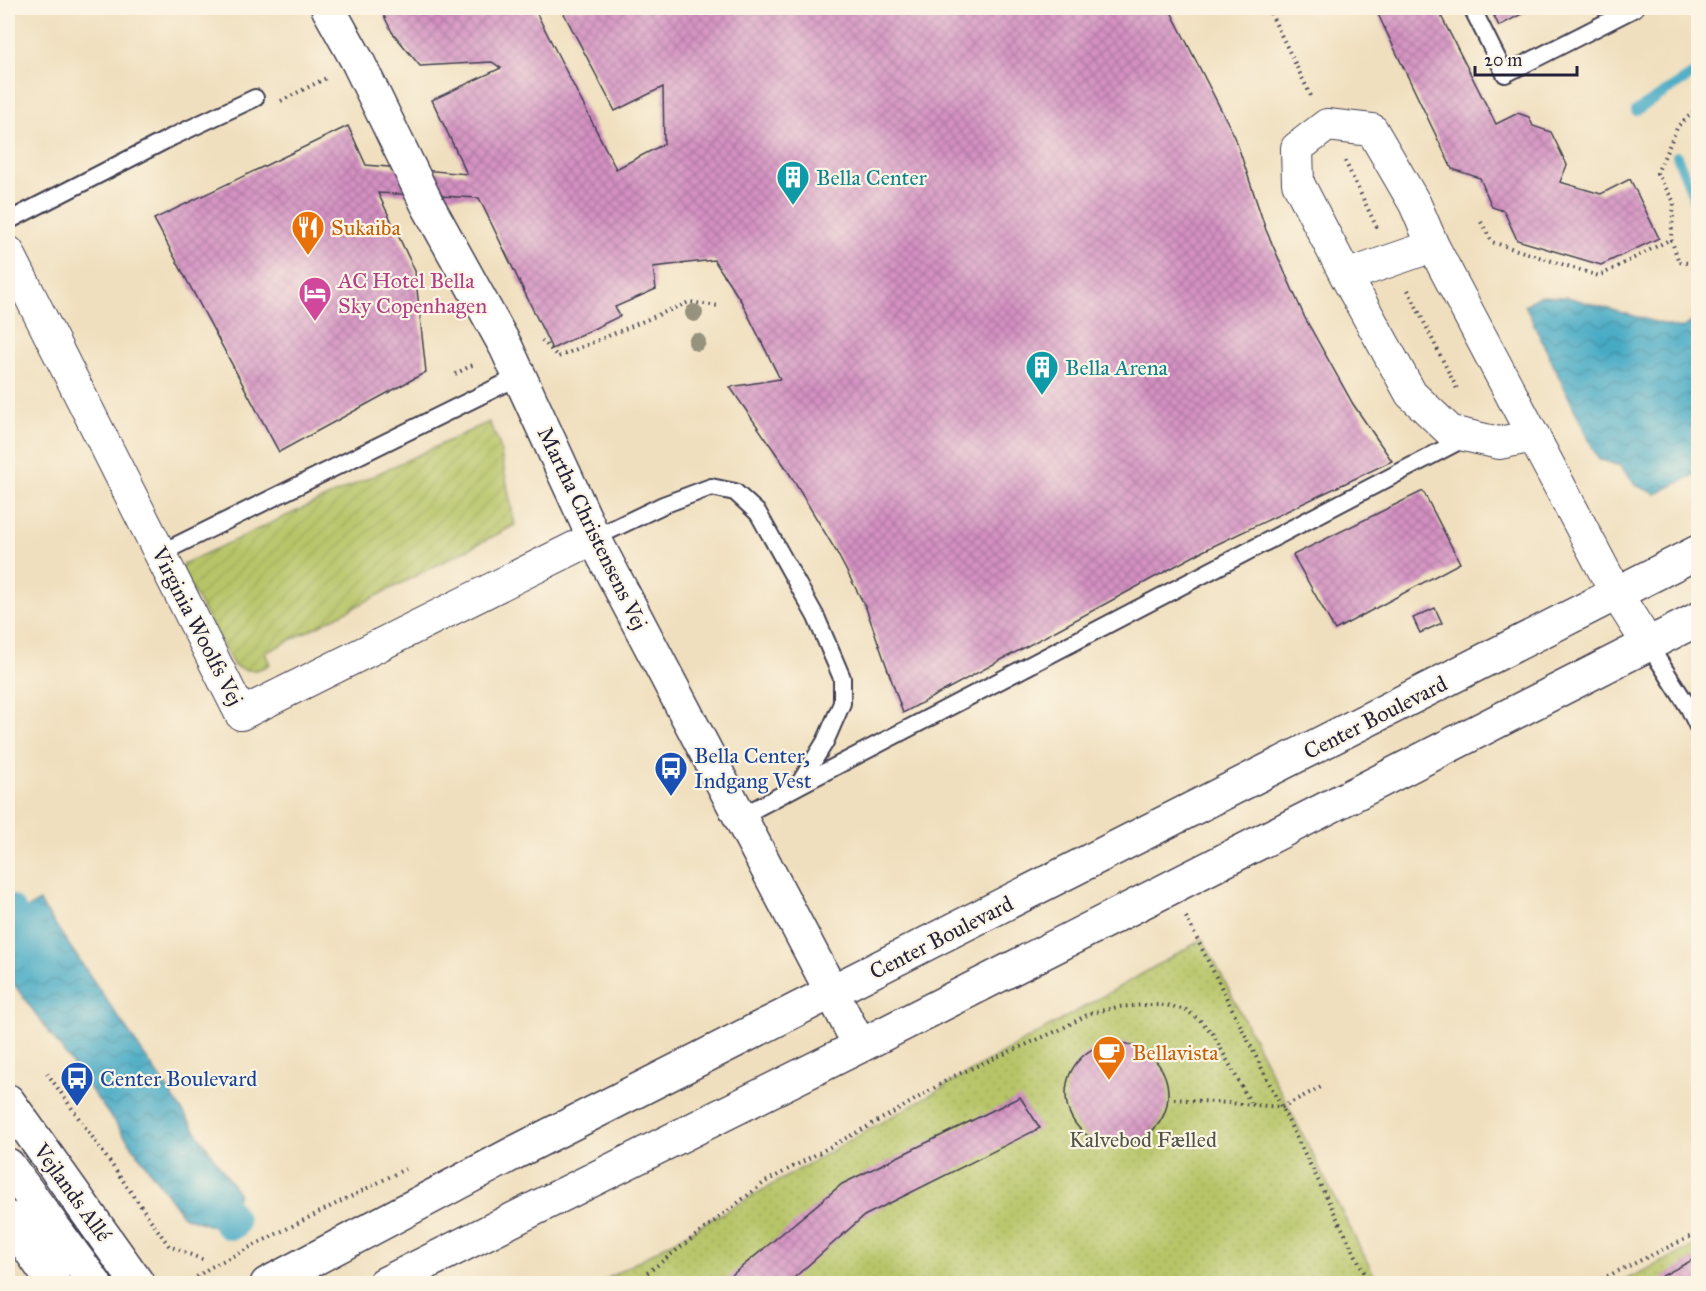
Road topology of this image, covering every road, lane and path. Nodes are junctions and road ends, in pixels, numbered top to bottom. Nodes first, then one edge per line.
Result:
1 (328, 8) edge
2 (1268, 8) edge
3 (1472, 8) edge
4 (1635, 8) edge
5 (358, 62) junction
6 (255, 98) joint
7 (1698, 108) edge
8 (1327, 125) junction
9 (8, 221) edge
10 (1481, 222) dead end
11 (1671, 239) junction
12 (1433, 246) junction
13 (8, 252) edge
14 (1393, 260) junction
15 (1698, 264) edge
16 (1346, 276) junction
17 (718, 306) dead end
18 (558, 357) dead end
19 (520, 376) junction
20 (1468, 436) junction
21 (1534, 436) junction
22 (594, 538) junction
23 (1698, 552) edge
24 (161, 553) junction
25 (1617, 595) junction
26 (1698, 619) edge
27 (1648, 644) junction
28 (1698, 727) edge
29 (798, 786) junction
30 (740, 817) junction
31 (1184, 913) dead end
32 (832, 992) junction
33 (860, 1047) junction
34 (47, 1073) dead end
35 (1323, 1086) dead end
36 (1173, 1099) dead end
37 (8, 1101) edge
38 (1251, 1104) junction
39 (1282, 1107) junction
40 (8, 1165) edge
41 (8, 1218) edge
42 (1698, 1233) edge
43 (204, 1260) dead end
44 (54, 1284) edge
45 (95, 1284) edge
46 (138, 1284) edge
47 (267, 1284) edge
48 (384, 1284) edge
49 (633, 1284) edge
50 (1370, 1284) edge
51 (1592, 1284) edge

1 - 5 street, Martha Christensens Vej
2 - 8 path
3 - 4 lane
5 - 6 path
5 - 19 street, Martha Christensens Vej
6 - 9 lane
7 - 11 path
8 - 12 street
8 - 14 path
8 - 16 street
10 - 11 path
11 - 15 path
12 - 14 street
12 - 21 street
13 - 24 street, Virginia Woolfs Vej
14 - 16 street
14 - 20 path
16 - 20 street
17 - 18 path
19 - 22 street, Martha Christensens Vej
19 - 24 lane
20 - 21 street
20 - 29 lane
21 - 25 street
22 - 24 street, Virginia Woolfs Vej
22 - 29 lane
22 - 30 street, Martha Christensens Vej
23 - 25 street, Center Boulevard
25 - 27 street
25 - 32 street, Center Boulevard
26 - 27 street
27 - 28 lane
27 - 33 street
29 - 30 lane
30 - 32 street, Martha Christensens Vej
31 - 39 path
32 - 33 street, Martha Christensens Vej
32 - 47 street, Center Boulevard
33 - 48 street
34 - 43 path
35 - 39 path
36 - 38 path
37 - 46 street, Vejlands Allé
38 - 39 path
38 - 49 path
39 - 50 path
40 - 45 street
41 - 44 street
42 - 51 path

